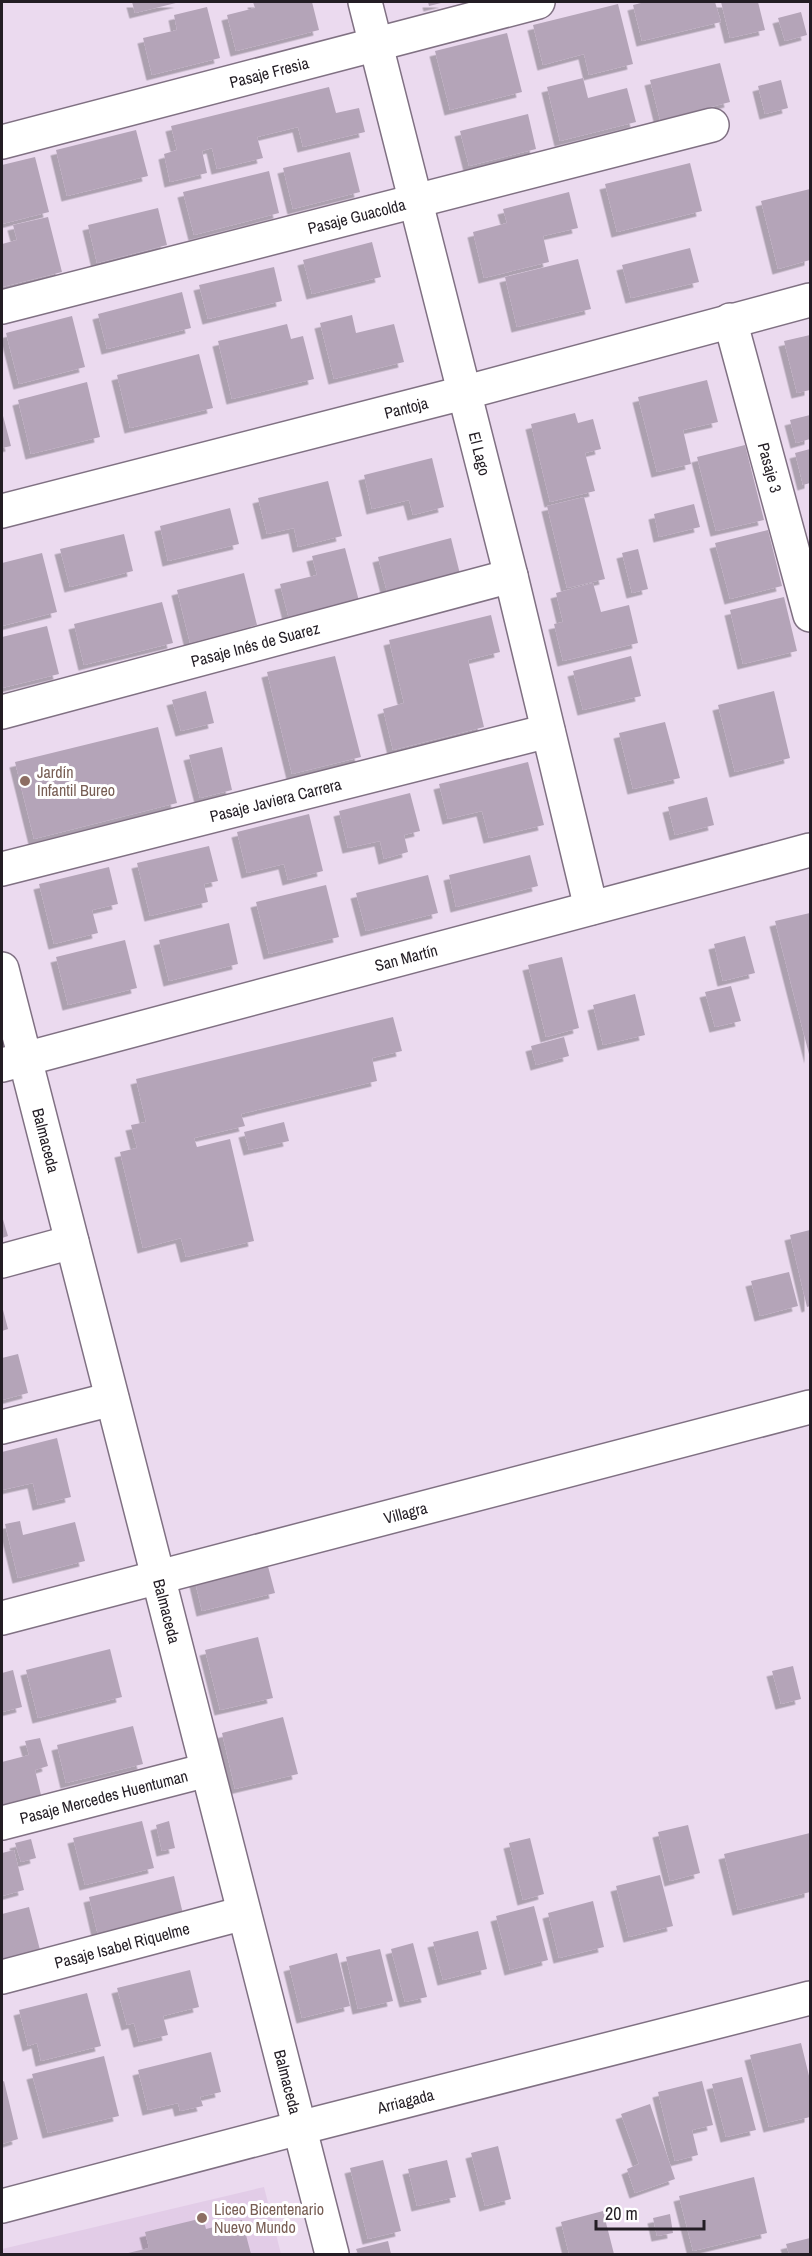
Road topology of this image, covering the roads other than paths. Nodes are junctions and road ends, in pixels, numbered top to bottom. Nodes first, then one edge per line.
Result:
1 (365, 2) edge
2 (538, 2) edge
3 (375, 42) junction
4 (712, 125) dead end
5 (2, 142) edge
6 (414, 201) junction
7 (810, 300) edge
8 (2, 307) edge
9 (730, 320) junction
10 (463, 393) junction
11 (2, 511) edge
12 (511, 576) junction
13 (810, 615) edge
14 (2, 712) edge
15 (548, 731) junction
16 (810, 850) edge
17 (2, 869) edge
18 (591, 908) junction
19 (2, 969) edge
20 (13, 1063) edge
21 (72, 1242) junction
22 (2, 1261) edge
23 (112, 1399) junction
24 (810, 1407) edge
25 (2, 1427) edge
26 (158, 1576) junction
27 (2, 1618) edge
28 (207, 1770) junction
29 (2, 1823) edge
30 (244, 1913) junction
31 (2, 1977) edge
32 (810, 1998) edge
33 (299, 2128) junction
34 (2, 2206) edge
35 (332, 2254) edge

1 - 3 street, El Lago
2 - 3 street, Pasaje Fresia
3 - 5 street, Pasaje Fresia
3 - 6 street, El Lago
4 - 6 street, Pasaje Guacolda
6 - 8 street, Pasaje Guacolda
6 - 10 street, El Lago
7 - 9 street, Pantoja
9 - 10 street, Pantoja
9 - 13 street, Pasaje 3
10 - 11 street, Pantoja
10 - 12 street, El Lago
12 - 14 street, Pasaje Inés de Suarez
12 - 15 street, El Lago
15 - 17 street, Pasaje Javiera Carrera
15 - 18 street, El Lago
16 - 18 street, San Martín
18 - 20 street, San Martín
19 - 20 street, Balmaceda
20 - 21 street, Balmaceda
21 - 22 street
21 - 23 street, Balmaceda
23 - 25 street
23 - 26 street, Balmaceda
24 - 26 street, Villagra
26 - 27 street, Villagra
26 - 28 street, Balmaceda
28 - 29 street, Pasaje Mercedes Huentuman
28 - 30 street, Balmaceda
30 - 31 street, Pasaje Isabel Riquelme
30 - 33 street, Balmaceda
32 - 33 street, Arriagada
33 - 34 street, Arriagada
33 - 35 street, Balmaceda

